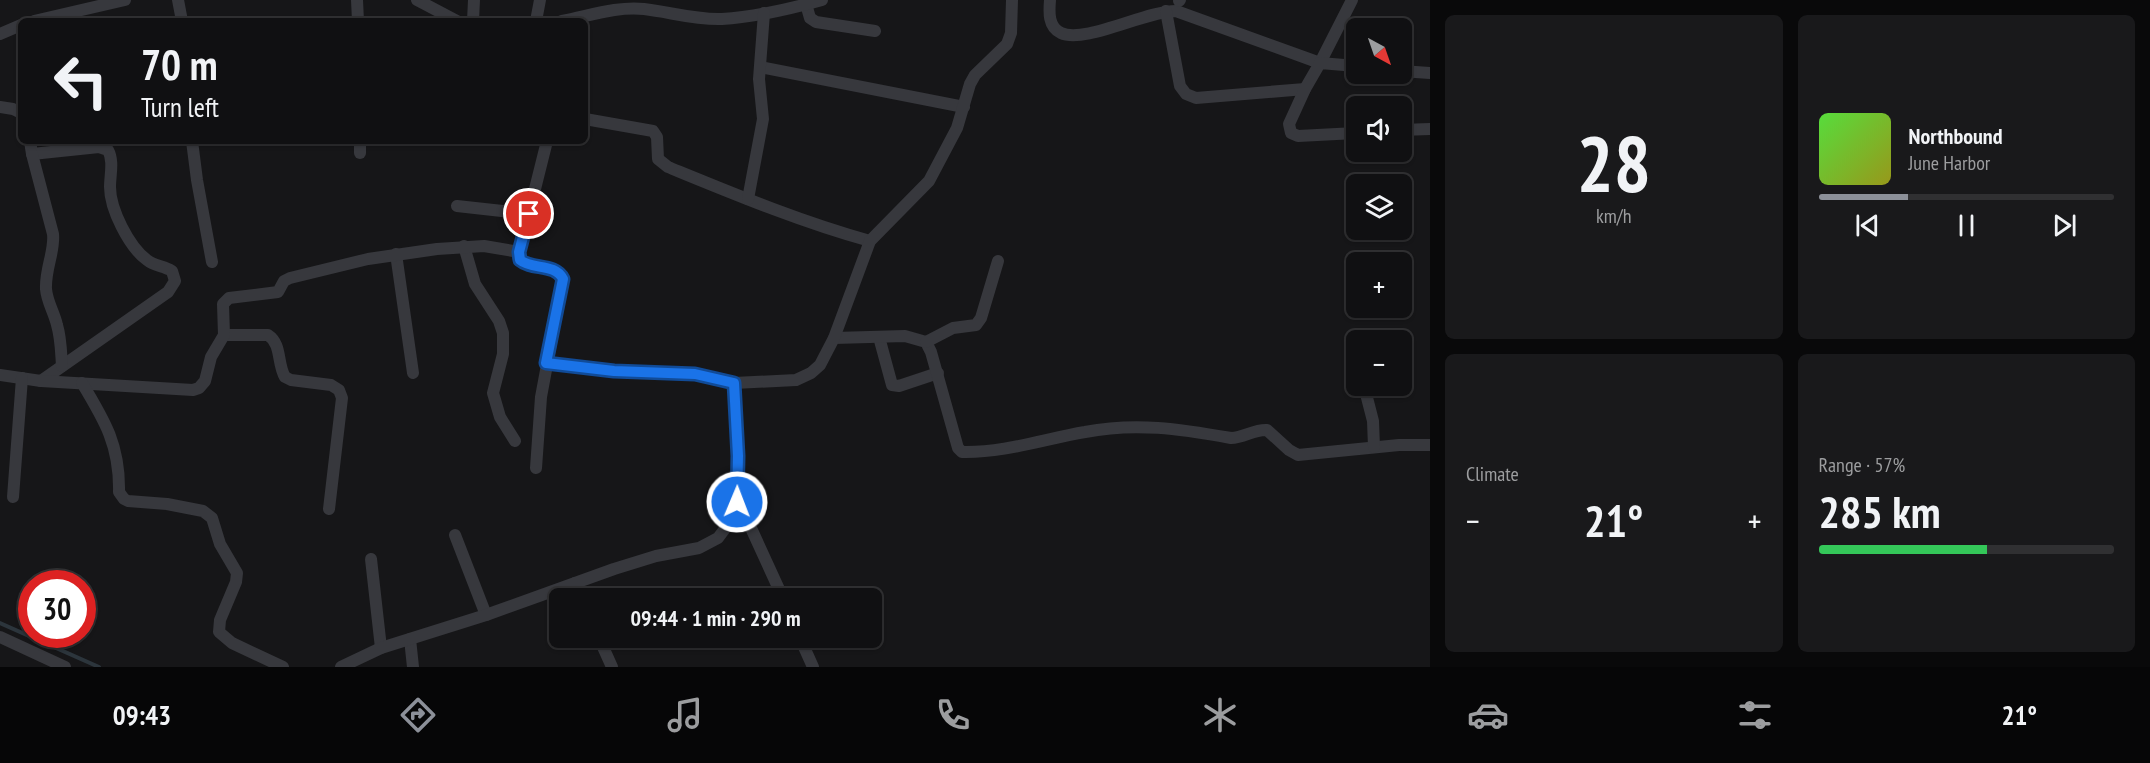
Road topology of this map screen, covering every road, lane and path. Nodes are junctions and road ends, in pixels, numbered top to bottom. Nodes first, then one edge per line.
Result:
1 (125, 0) edge
2 (178, 0) edge
3 (357, 0) edge
4 (417, 0) edge
5 (474, 0) edge
6 (540, 0) edge
7 (822, 0) edge
8 (1012, 0) edge
9 (1050, 0) edge
10 (1352, 0) edge
11 (784, 4) edge
12 (807, 4) junction
13 (1176, 5) edge
14 (764, 13) junction
15 (47, 18) edge
16 (181, 18) edge
17 (358, 18) edge
18 (451, 18) edge
19 (473, 18) edge
20 (537, 18) edge
21 (577, 18) edge
22 (18, 26) edge
23 (875, 31) dead end
24 (0, 34) edge
25 (1320, 63) junction
26 (1346, 65) edge
27 (760, 67) junction
28 (1412, 72) edge
29 (1430, 74) edge
30 (1305, 89) junction
31 (0, 107) edge
32 (964, 107) junction
33 (18, 112) edge
34 (588, 120) edge
35 (1430, 129) edge
36 (1412, 130) edge
37 (1346, 134) edge
38 (30, 144) edge
39 (192, 144) edge
40 (546, 144) edge
41 (32, 154) junction
42 (748, 199) junction
43 (457, 206) dead end
44 (529, 214) junction
45 (870, 241) junction
46 (464, 246) junction
47 (519, 252) junction
48 (396, 254) junction
49 (998, 261) dead end
50 (212, 262) dead end
51 (224, 335) junction
52 (879, 337) junction
53 (834, 338) junction
54 (926, 342) junction
55 (546, 363) junction
56 (62, 366) junction
57 (413, 373) dead end
58 (938, 373) junction
59 (0, 375) edge
60 (22, 378) junction
61 (41, 381) junction
62 (82, 383) junction
63 (734, 383) junction
64 (1367, 396) edge
65 (515, 441) dead end
66 (1430, 445) edge
67 (1374, 447) junction
68 (536, 468) dead end
69 (13, 497) dead end
70 (329, 509) dead end
71 (733, 518) junction
72 (455, 535) dead end
73 (371, 559) dead end
74 (575, 583) junction
75 (577, 588) edge
76 (779, 588) edge
77 (486, 615) junction
78 (0, 637) edge
79 (410, 639) junction
80 (381, 648) junction
81 (603, 648) edge
82 (804, 648) edge
83 (50, 664) edge
84 (64, 667) edge
85 (283, 667) edge
86 (341, 667) edge
87 (413, 667) edge
88 (612, 667) edge
89 (813, 667) edge

1 - 15 street
2 - 16 street
3 - 17 street
4 - 18 street
5 - 19 street
6 - 20 street
7 - 12 street
8 - 32 street
9 - 13 street
10 - 25 street
11 - 12 street
11 - 14 street
12 - 23 street
13 - 25 street
13 - 30 street
14 - 21 street
14 - 27 street
22 - 24 street
25 - 26 street
25 - 30 street
27 - 32 street
27 - 42 street
28 - 29 street
30 - 37 street
31 - 33 street
32 - 45 street
34 - 42 street
35 - 36 street
38 - 41 street
39 - 50 street
40 - 44 street
41 - 56 street
41 - 56 street
42 - 45 street
43 - 44 street
44 - 47 street
45 - 53 street
46 - 47 street
46 - 48 street
46 - 65 street
47 - 55 street
48 - 51 street
48 - 57 street
49 - 54 street
51 - 62 street
51 - 70 street
52 - 53 street
52 - 54 street
52 - 58 street
53 - 63 street
54 - 58 street
55 - 63 street
55 - 68 street
56 - 61 street
58 - 67 street
59 - 60 street
60 - 61 street
60 - 69 street
61 - 62 street
62 - 85 street
63 - 71 street
64 - 67 street
66 - 67 street
71 - 74 street
71 - 76 street
72 - 77 street
73 - 80 street
74 - 75 street
74 - 77 street
77 - 79 street
78 - 83 street
79 - 80 street
79 - 87 street
80 - 86 street
81 - 88 street
82 - 89 street
83 - 84 street

